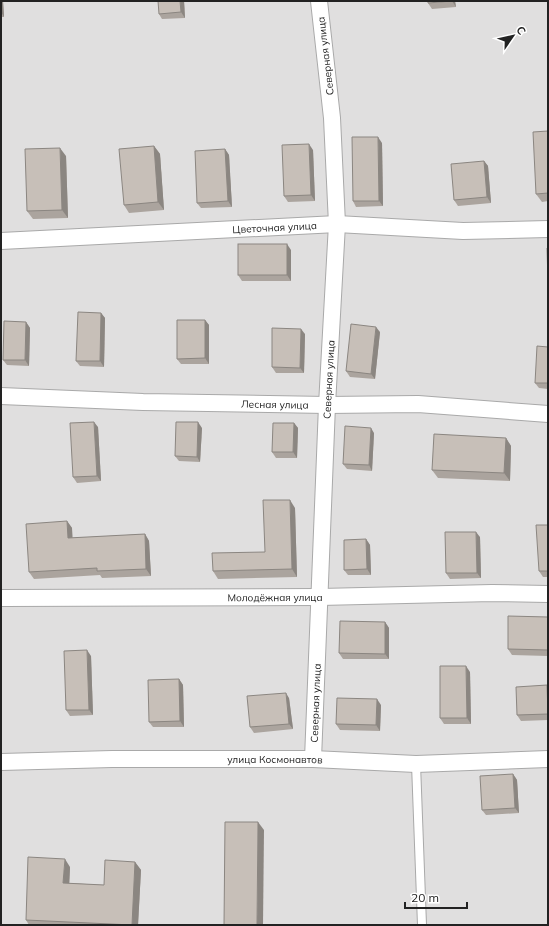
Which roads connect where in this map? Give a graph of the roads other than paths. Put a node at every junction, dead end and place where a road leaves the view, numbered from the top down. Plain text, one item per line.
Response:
1 (319, 1) edge
2 (337, 224) junction
3 (548, 229) edge
4 (1, 242) edge
5 (1, 396) edge
6 (327, 405) junction
7 (548, 414) edge
8 (548, 594) edge
9 (320, 597) junction
10 (1, 598) edge
11 (313, 759) junction
12 (548, 759) edge
13 (1, 762) edge
14 (416, 764) junction
15 (422, 925) edge

1 - 2 street, Северная улица
2 - 3 street, Цветочная улица
2 - 4 street, Цветочная улица
2 - 6 street, Северная улица
5 - 6 street, Лесная улица
6 - 7 street, Лесная улица
6 - 9 street, Северная улица
8 - 9 street, Молодёжная улица
9 - 10 street, Молодёжная улица
9 - 11 street, Северная улица
11 - 13 street, улица Космонавтов
11 - 14 street, улица Космонавтов
12 - 14 street, улица Космонавтов
14 - 15 lane

